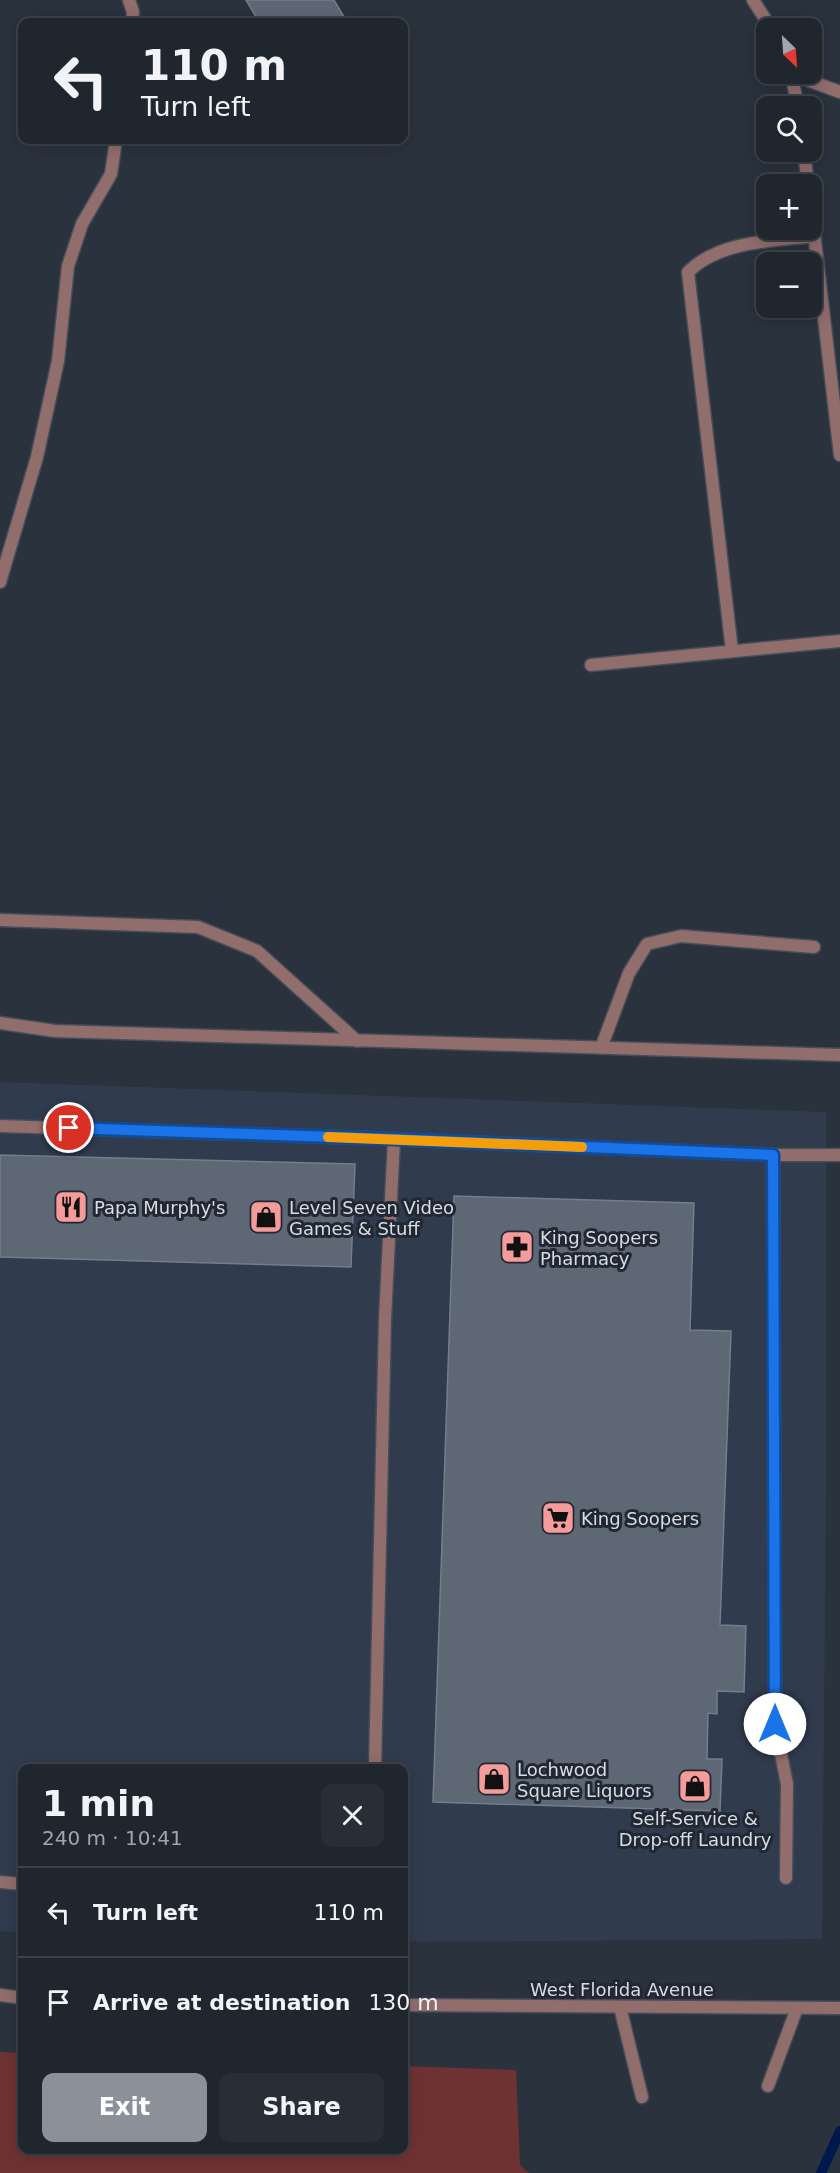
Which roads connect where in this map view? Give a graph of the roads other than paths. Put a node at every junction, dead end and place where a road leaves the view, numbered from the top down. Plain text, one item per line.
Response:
1 (129, 0) edge
2 (753, 0) edge
3 (132, 18) edge
4 (765, 18) edge
5 (818, 84) edge
6 (840, 92) edge
7 (115, 144) edge
8 (785, 240) edge
9 (814, 240) edge
10 (840, 455) edge
11 (0, 582) edge
12 (840, 641) edge
13 (732, 651) junction
14 (591, 665) dead end
15 (0, 920) edge
16 (814, 947) dead end
17 (0, 1023) edge
18 (357, 1041) junction
19 (601, 1048) junction
20 (840, 1055) edge
21 (0, 1126) edge
22 (394, 1139) junction
23 (773, 1155) junction
24 (840, 1155) edge
25 (375, 1764) edge
26 (786, 1878) dead end
27 (0, 1882) edge
28 (18, 1884) edge
29 (0, 1995) edge
30 (18, 1997) edge
31 (408, 2005) edge
32 (620, 2007) junction
33 (797, 2008) junction
34 (840, 2008) edge
35 (768, 2086) dead end
36 (642, 2097) dead end

1 - 3 street
2 - 4 street
5 - 6 street
7 - 11 street
8 - 13 street
9 - 10 street
12 - 13 street
13 - 14 street
15 - 18 street
16 - 19 street
17 - 18 street
18 - 19 street
19 - 20 street
21 - 22 street
22 - 23 street
22 - 25 street
23 - 24 street
23 - 26 street
27 - 28 street
29 - 30 street
31 - 32 street, West Florida Avenue
32 - 33 street, West Florida Avenue
32 - 36 street
33 - 34 street, West Florida Avenue
33 - 35 street

